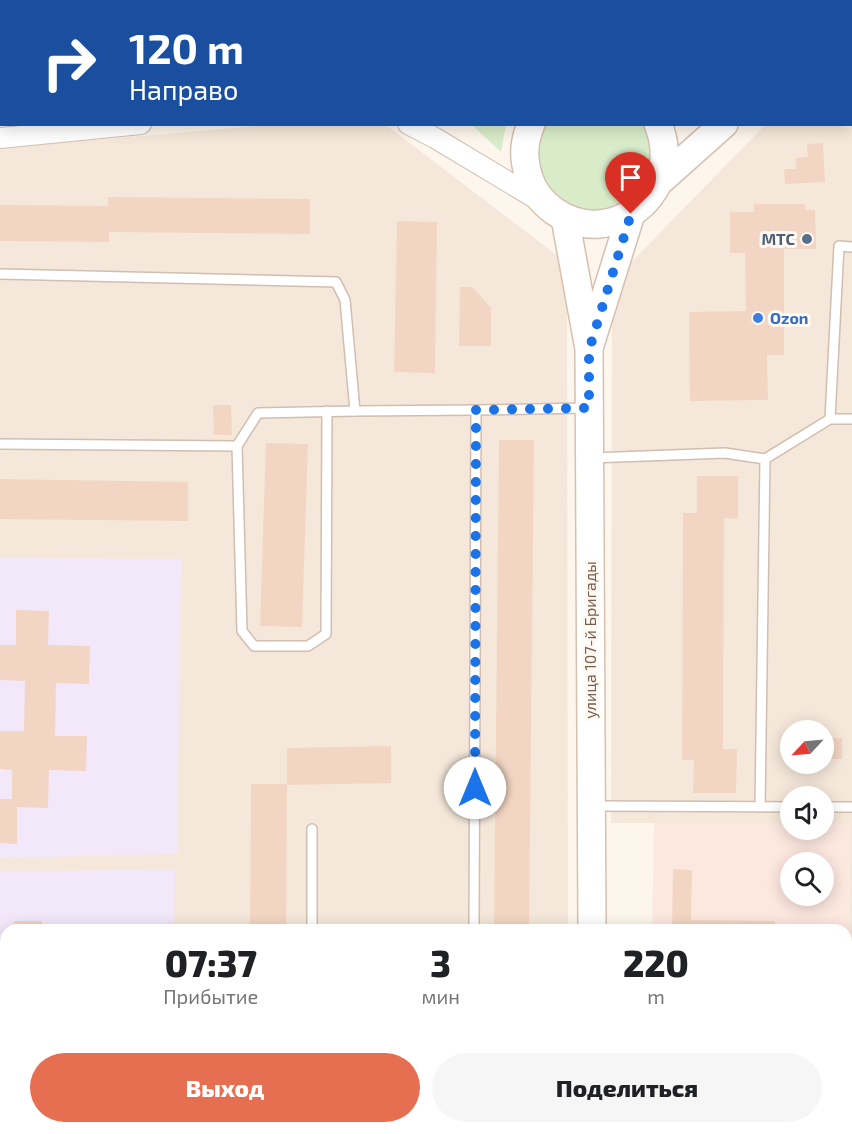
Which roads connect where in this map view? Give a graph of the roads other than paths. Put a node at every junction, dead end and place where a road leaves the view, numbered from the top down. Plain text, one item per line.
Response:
1 (121, 126) edge
2 (412, 126) edge
3 (530, 126) edge
4 (659, 126) edge
5 (722, 126) edge
6 (0, 138) edge
7 (660, 181) junction
8 (555, 211) junction
9 (631, 214) junction
10 (852, 247) edge
11 (0, 274) edge
12 (589, 350) junction
13 (589, 408) junction
14 (476, 410) junction
15 (327, 411) junction
16 (355, 411) junction
17 (830, 419) junction
18 (852, 419) edge
19 (0, 444) edge
20 (237, 446) junction
21 (589, 458) junction
22 (765, 459) junction
23 (591, 806) junction
24 (760, 807) junction
25 (780, 807) edge
26 (834, 807) edge
27 (852, 807) edge
28 (312, 828) dead end
29 (312, 924) edge
30 (474, 924) edge
31 (592, 924) edge

1 - 6 street
2 - 8 street
3 - 8 main road
4 - 7 main road
5 - 7 main road
7 - 9 main road
8 - 9 main road
8 - 12 main road
9 - 12 main road
10 - 17 lane
11 - 16 lane
12 - 13 main road, улица 107-й Бригады
13 - 14 lane
13 - 21 main road, улица 107-й Бригады
14 - 16 lane
14 - 30 lane
15 - 16 lane
15 - 20 lane
15 - 20 lane
17 - 18 lane
17 - 22 lane
19 - 20 lane
21 - 22 lane
21 - 23 main road, улица 107-й Бригады
22 - 24 lane
23 - 24 lane
23 - 31 main road, улица 107-й Бригады
24 - 25 lane
26 - 27 lane
28 - 29 lane

